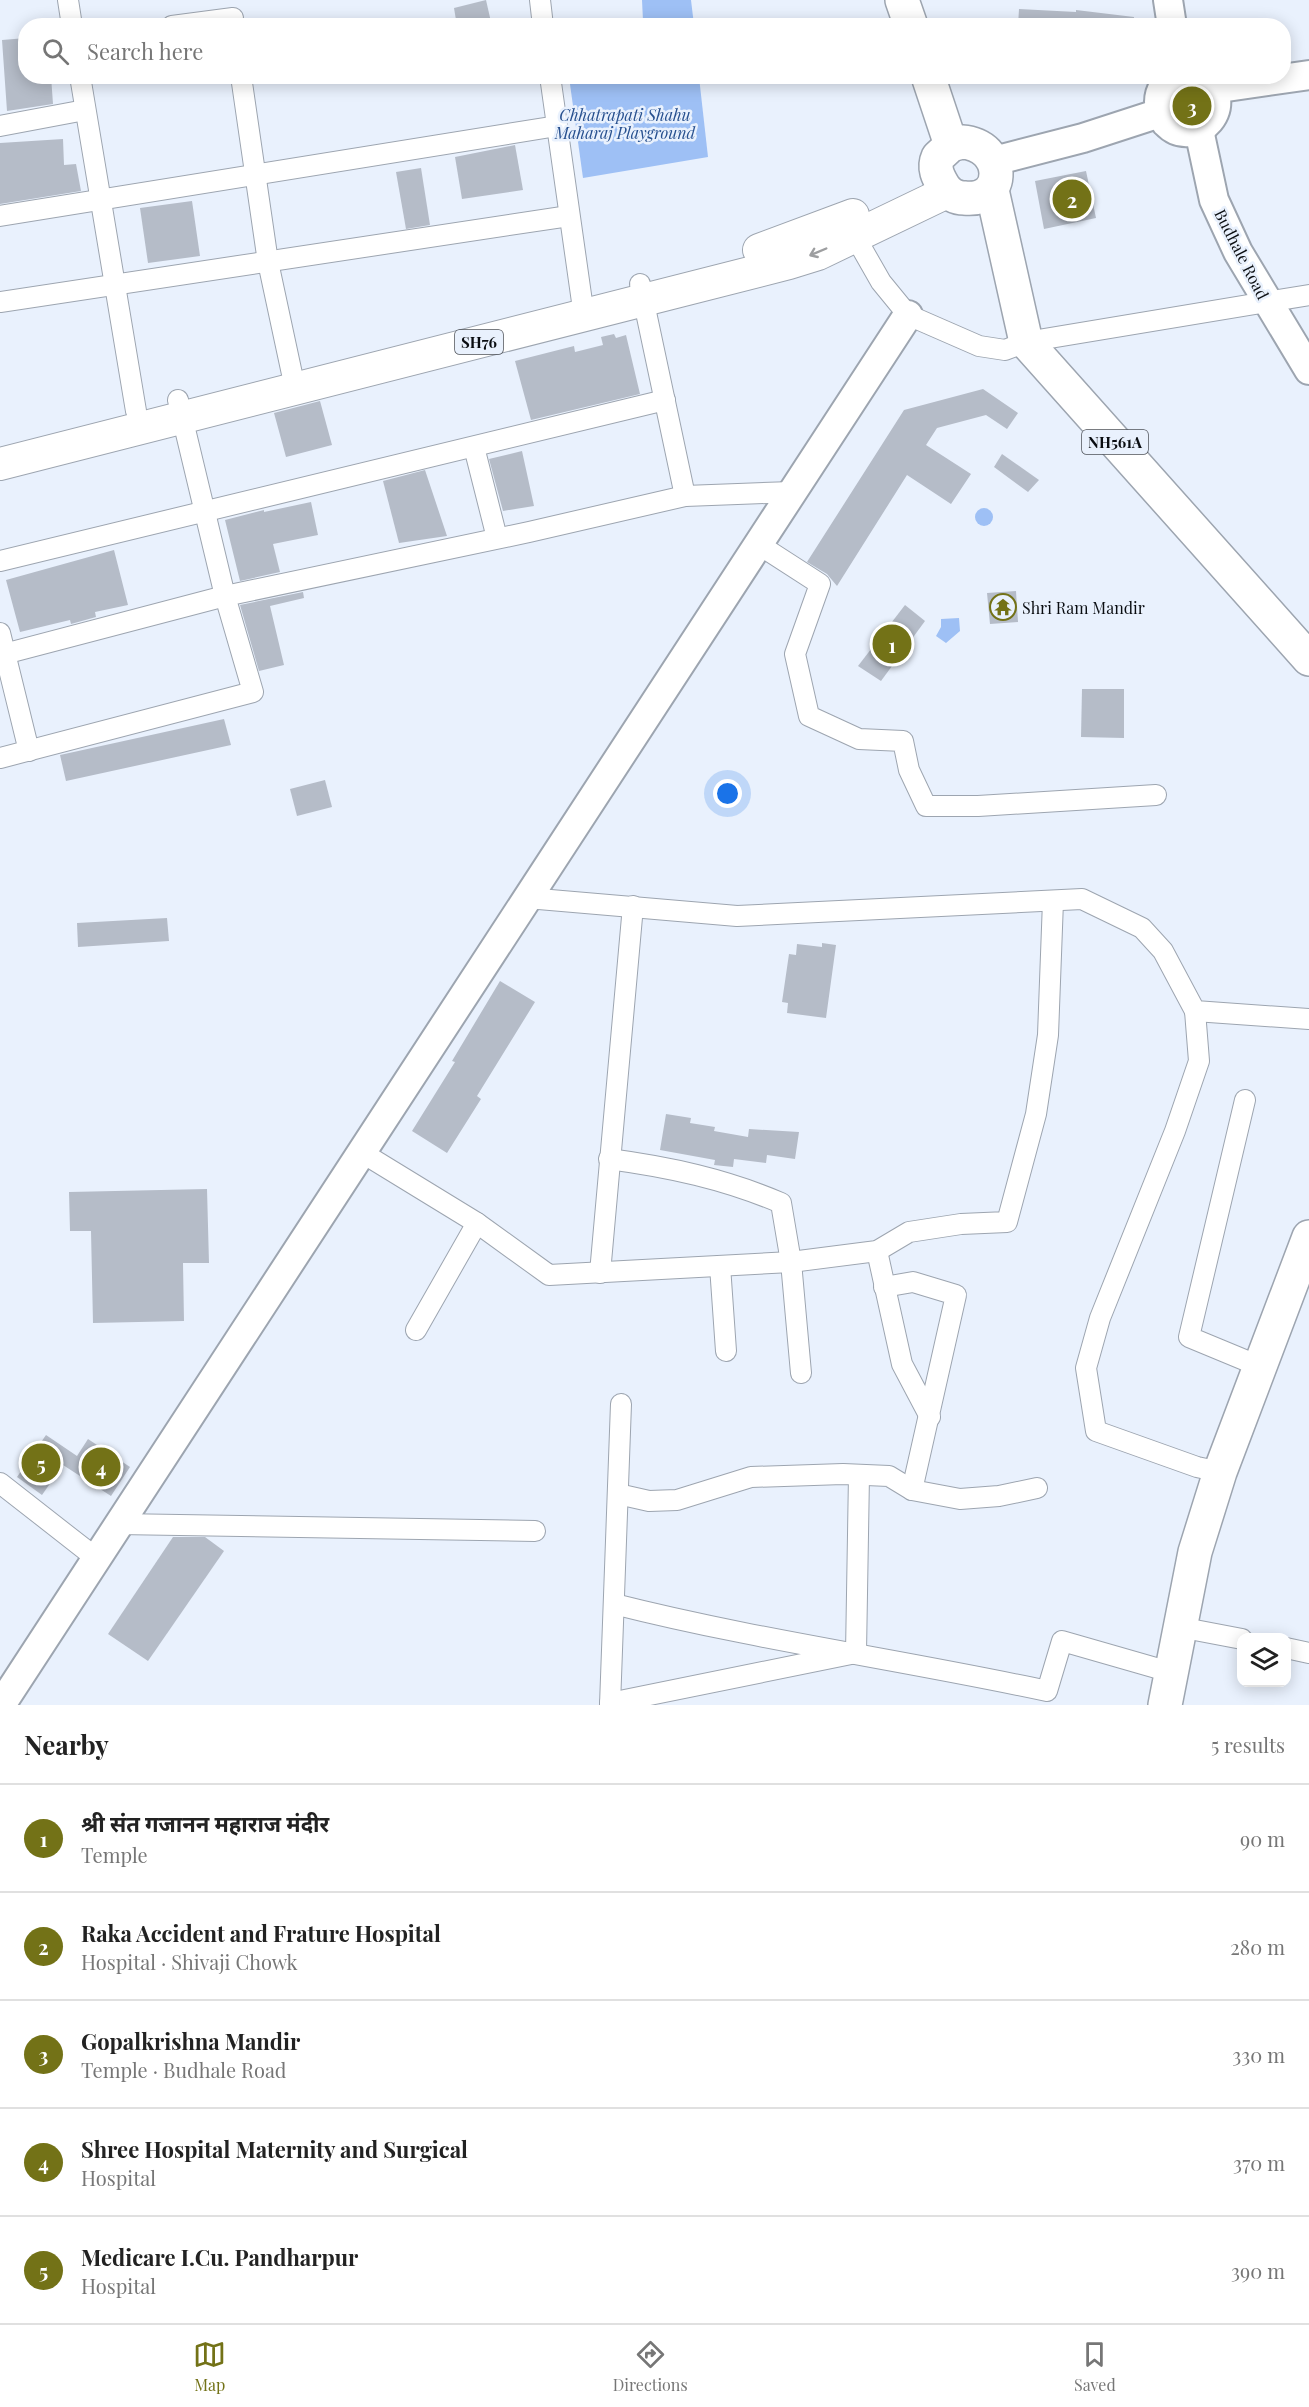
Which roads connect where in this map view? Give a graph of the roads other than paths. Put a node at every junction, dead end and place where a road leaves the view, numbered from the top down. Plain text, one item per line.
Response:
1 (68, 0) edge
2 (540, 0) edge
3 (902, 0) edge
4 (1168, 0) edge
5 (232, 14) edge
6 (71, 18) edge
7 (212, 18) edge
8 (542, 18) edge
9 (908, 18) edge
10 (1171, 18) edge
11 (1309, 75) edge
12 (1291, 76) edge
13 (81, 84) edge
14 (243, 84) edge
15 (551, 84) edge
16 (931, 84) edge
17 (1166, 84) edge
18 (1207, 84) edge
19 (85, 110) junction
20 (1160, 113) junction
21 (0, 126) edge
22 (557, 126) junction
23 (1199, 130) junction
24 (951, 145) junction
25 (256, 173) junction
26 (993, 176) junction
27 (943, 184) junction
28 (99, 199) junction
29 (0, 216) edge
30 (569, 216) junction
31 (850, 227) junction
32 (268, 262) junction
33 (113, 286) junction
34 (642, 293) junction
35 (1309, 295) edge
36 (1265, 300) junction
37 (0, 302) edge
38 (582, 308) junction
39 (908, 315) junction
40 (1026, 342) junction
41 (1309, 370) edge
42 (293, 380) junction
43 (665, 400) junction
44 (180, 408) junction
45 (136, 411) junction
46 (0, 446) edge
47 (474, 447) junction
48 (0, 464) edge
49 (792, 492) junction
50 (685, 496) junction
51 (204, 512) junction
52 (497, 538) junction
53 (758, 544) junction
54 (0, 561) edge
55 (225, 596) junction
56 (0, 633) edge
57 (2, 654) edge
58 (1309, 659) edge
59 (29, 751) junction
60 (0, 758) edge
61 (1156, 795) dead end
62 (527, 898) junction
63 (1053, 901) junction
64 (633, 906) junction
65 (1195, 1011) junction
66 (1309, 1019) edge
67 (1245, 1100) dead end
68 (361, 1152) junction
69 (609, 1159) junction
70 (477, 1223) junction
71 (1309, 1237) edge
72 (877, 1251) junction
73 (791, 1262) junction
74 (720, 1266) junction
75 (600, 1273) junction
76 (884, 1287) junction
77 (416, 1330) dead end
78 (726, 1351) dead end
79 (1259, 1366) junction
80 (801, 1373) dead end
81 (621, 1404) dead end
82 (930, 1417) junction
83 (1220, 1472) junction
84 (859, 1475) junction
85 (0, 1483) edge
86 (1037, 1488) dead end
87 (912, 1490) junction
88 (618, 1494) junction
89 (118, 1524) junction
90 (535, 1531) dead end
91 (96, 1558) junction
92 (614, 1604) junction
93 (1179, 1627) junction
94 (1237, 1638) edge
95 (1291, 1649) edge
96 (856, 1653) junction
97 (1309, 1653) edge
98 (1170, 1672) junction
99 (610, 1704) edge
100 (1, 1705) edge
101 (1165, 1705) edge

1 - 6 street
2 - 8 street
3 - 9 highway
4 - 10 street
5 - 7 street
11 - 12 street
13 - 19 street
14 - 25 street
15 - 22 street
16 - 24 highway
17 - 20 street
18 - 23 street
19 - 21 street
19 - 28 street
20 - 23 street
20 - 26 street
22 - 25 street
22 - 30 street
23 - 36 street, Budhale Road
24 - 26 highway
24 - 27 highway
25 - 28 street
25 - 32 street
26 - 27 highway
26 - 40 highway, NH561A
27 - 31 main road, SH76
28 - 29 street
28 - 33 street
30 - 32 street
30 - 38 street
31 - 34 main road, SH76
31 - 39 street
32 - 33 street
32 - 42 street
33 - 37 street
33 - 45 street
34 - 38 main road, SH76
34 - 43 street
35 - 36 street
36 - 40 street
36 - 41 street, Budhale Road
38 - 42 main road, SH76
39 - 40 street
39 - 49 street
40 - 58 highway, NH561A
42 - 44 main road, SH76
43 - 47 street
43 - 50 street
44 - 45 main road, SH76
44 - 48 main road, SH76
44 - 51 street
45 - 46 main road, SH76
47 - 51 street
47 - 52 street
49 - 50 street
49 - 53 street
50 - 52 street
51 - 54 street
51 - 55 street
52 - 55 street
53 - 61 street
53 - 62 street
55 - 57 street
55 - 59 street
56 - 57 street
57 - 59 street
59 - 60 street
62 - 64 street
62 - 68 street
63 - 64 street
63 - 65 street
63 - 72 street
64 - 69 street
65 - 66 street
65 - 83 street
67 - 79 street
68 - 70 street
68 - 89 street
69 - 73 street
69 - 75 street
70 - 75 street
70 - 77 street
71 - 79 highway
72 - 73 street
72 - 76 street
73 - 74 street
73 - 80 street
74 - 75 street
74 - 78 street
76 - 82 street
76 - 82 street
79 - 83 highway
81 - 88 street
82 - 87 street
83 - 93 highway
84 - 87 street
84 - 88 street
84 - 96 street
85 - 91 street
86 - 87 street
88 - 92 street
89 - 90 street
89 - 91 street
91 - 100 street
92 - 96 street
92 - 99 street
93 - 94 street
93 - 98 highway
95 - 97 street
96 - 98 street
96 - 99 street
98 - 101 highway

